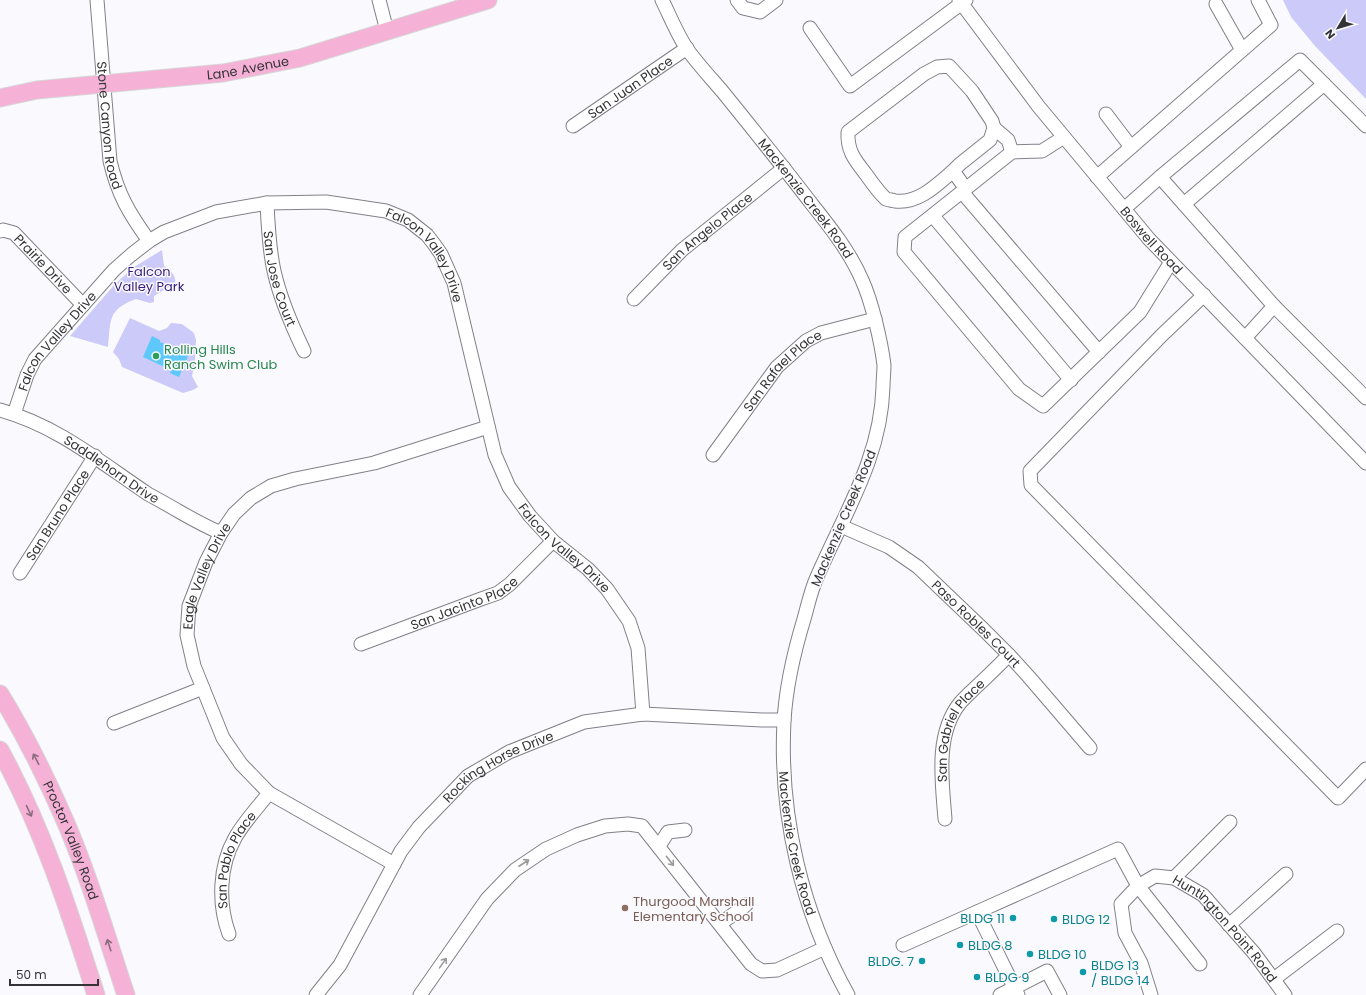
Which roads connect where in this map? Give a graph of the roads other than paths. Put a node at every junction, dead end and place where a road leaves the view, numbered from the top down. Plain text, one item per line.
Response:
1 (97, 0) edge
2 (379, 0) edge
3 (488, 0) edge
4 (662, 0) edge
5 (737, 0) edge
6 (776, 0) edge
7 (1258, 0) edge
8 (962, 1) edge
9 (1216, 4) dead end
10 (810, 28) dead end
11 (387, 31) junction
12 (687, 48) junction
13 (1242, 50) junction
14 (104, 84) junction
15 (1324, 84) junction
16 (0, 98) edge
17 (1106, 114) dead end
18 (573, 126) dead end
19 (1366, 126) edge
20 (994, 128) junction
21 (1064, 137) junction
22 (1131, 147) junction
23 (1012, 152) junction
24 (784, 168) junction
25 (953, 171) junction
26 (1097, 177) junction
27 (1160, 177) junction
28 (964, 191) junction
29 (267, 203) junction
30 (1184, 204) junction
31 (1124, 209) junction
32 (933, 216) junction
33 (0, 231) edge
34 (149, 241) junction
35 (1171, 262) junction
36 (1204, 295) junction
37 (634, 299) dead end
38 (83, 305) junction
39 (1274, 306) junction
40 (875, 319) junction
41 (1245, 338) junction
42 (304, 351) dead end
43 (1099, 352) junction
44 (1070, 380) junction
45 (1366, 398) edge
46 (0, 410) edge
47 (14, 414) junction
48 (488, 427) junction
49 (713, 455) dead end
50 (95, 456) junction
51 (1366, 463) edge
52 (841, 526) junction
53 (221, 533) junction
54 (553, 541) junction
55 (20, 573) dead end
56 (361, 644) dead end
57 (1009, 655) junction
58 (203, 688) junction
59 (0, 694) edge
60 (643, 714) junction
61 (784, 720) junction
62 (114, 723) dead end
63 (1090, 748) dead end
64 (0, 750) edge
65 (1366, 769) edge
66 (269, 793) junction
67 (946, 819) dead end
68 (1230, 822) dead end
69 (685, 830) dead end
70 (659, 846) junction
71 (394, 864) junction
72 (1286, 874) dead end
73 (1174, 878) junction
74 (1138, 886) junction
75 (746, 905) dead end
76 (977, 912) junction
77 (720, 924) junction
78 (1229, 925) junction
79 (1337, 932) dead end
80 (229, 934) dead end
81 (903, 946) dead end
82 (825, 948) junction
83 (1200, 964) dead end
84 (1274, 979) junction
85 (1017, 992) edge
86 (323, 993) edge
87 (96, 995) edge
88 (126, 995) edge
89 (420, 995) edge
90 (848, 995) edge
91 (1000, 995) edge
92 (1060, 995) edge
93 (1151, 995) edge
94 (1284, 995) edge

1 - 14 street, Stone Canyon Road
2 - 11 street
3 - 11 main road, Lane Avenue
4 - 12 street, Mackenzie Creek Road
5 - 6 street
7 - 13 street
8 - 10 street
8 - 21 street, Boswell Road
9 - 13 street
11 - 14 main road, Lane Avenue
12 - 18 street, San Juan Place
12 - 24 street, Mackenzie Creek Road
13 - 22 street
14 - 16 main road, Lane Avenue
14 - 34 street, Stone Canyon Road
15 - 19 street
15 - 27 street
15 - 30 street
17 - 22 street
20 - 23 street
20 - 25 street
20 - 25 street
21 - 23 street
21 - 26 street, Boswell Road
22 - 26 street
23 - 28 street
24 - 37 street, San Angelo Place
24 - 40 street, Mackenzie Creek Road
25 - 28 street
26 - 31 street, Boswell Road
27 - 30 street
27 - 31 street
28 - 32 street
28 - 43 street
29 - 34 street, Falcon Valley Drive
29 - 42 street, San Jose Court
29 - 48 street, Falcon Valley Drive
30 - 39 street
31 - 35 street, Boswell Road
32 - 44 street
32 - 44 street
33 - 38 street, Prairie Drive
34 - 38 street, Falcon Valley Drive
35 - 36 street, Boswell Road
35 - 43 street
36 - 41 street, Boswell Road
36 - 65 street
38 - 47 street, Falcon Valley Drive
39 - 41 street
39 - 45 street
40 - 49 street, San Rafael Place
40 - 52 street, Mackenzie Creek Road
41 - 51 street, Boswell Road
43 - 44 street
46 - 47 street, Saddlehorn Drive
47 - 50 street, Saddlehorn Drive
48 - 53 street, Eagle Valley Drive
48 - 54 street, Falcon Valley Drive
50 - 53 street, Saddlehorn Drive
50 - 55 street, San Bruno Place
52 - 57 street, Paso Robles Court
52 - 61 street, Mackenzie Creek Road
53 - 58 street, Eagle Valley Drive
54 - 56 street, San Jacinto Place
54 - 60 street, Falcon Valley Drive
57 - 63 street, Paso Robles Court
57 - 67 street, San Gabriel Place
58 - 62 street
58 - 66 street, Eagle Valley Drive
88 -> 59 main road, Proctor Valley Road
60 - 61 street, Rocking Horse Drive
60 - 71 street, Rocking Horse Drive
61 - 82 street, Mackenzie Creek Road
64 -> 87 main road, Proctor Valley Road
66 - 71 street, Eagle Valley Drive
66 - 80 street, San Pablo Place
68 - 73 street
69 - 70 street
70 -> 77 street
89 -> 70 street
71 - 86 street, Rocking Horse Drive
72 - 78 street
73 - 74 street, Huntington Point Road
73 - 78 street, Huntington Point Road
74 - 76 street
74 - 83 street
74 - 93 street, Huntington Point Road
75 - 77 street
76 - 81 street
76 - 85 street
77 - 82 street
78 - 84 street, Huntington Point Road
79 - 84 street
82 - 90 street, Mackenzie Creek Road
84 - 94 street, Huntington Point Road
85 - 91 street
85 - 92 street

